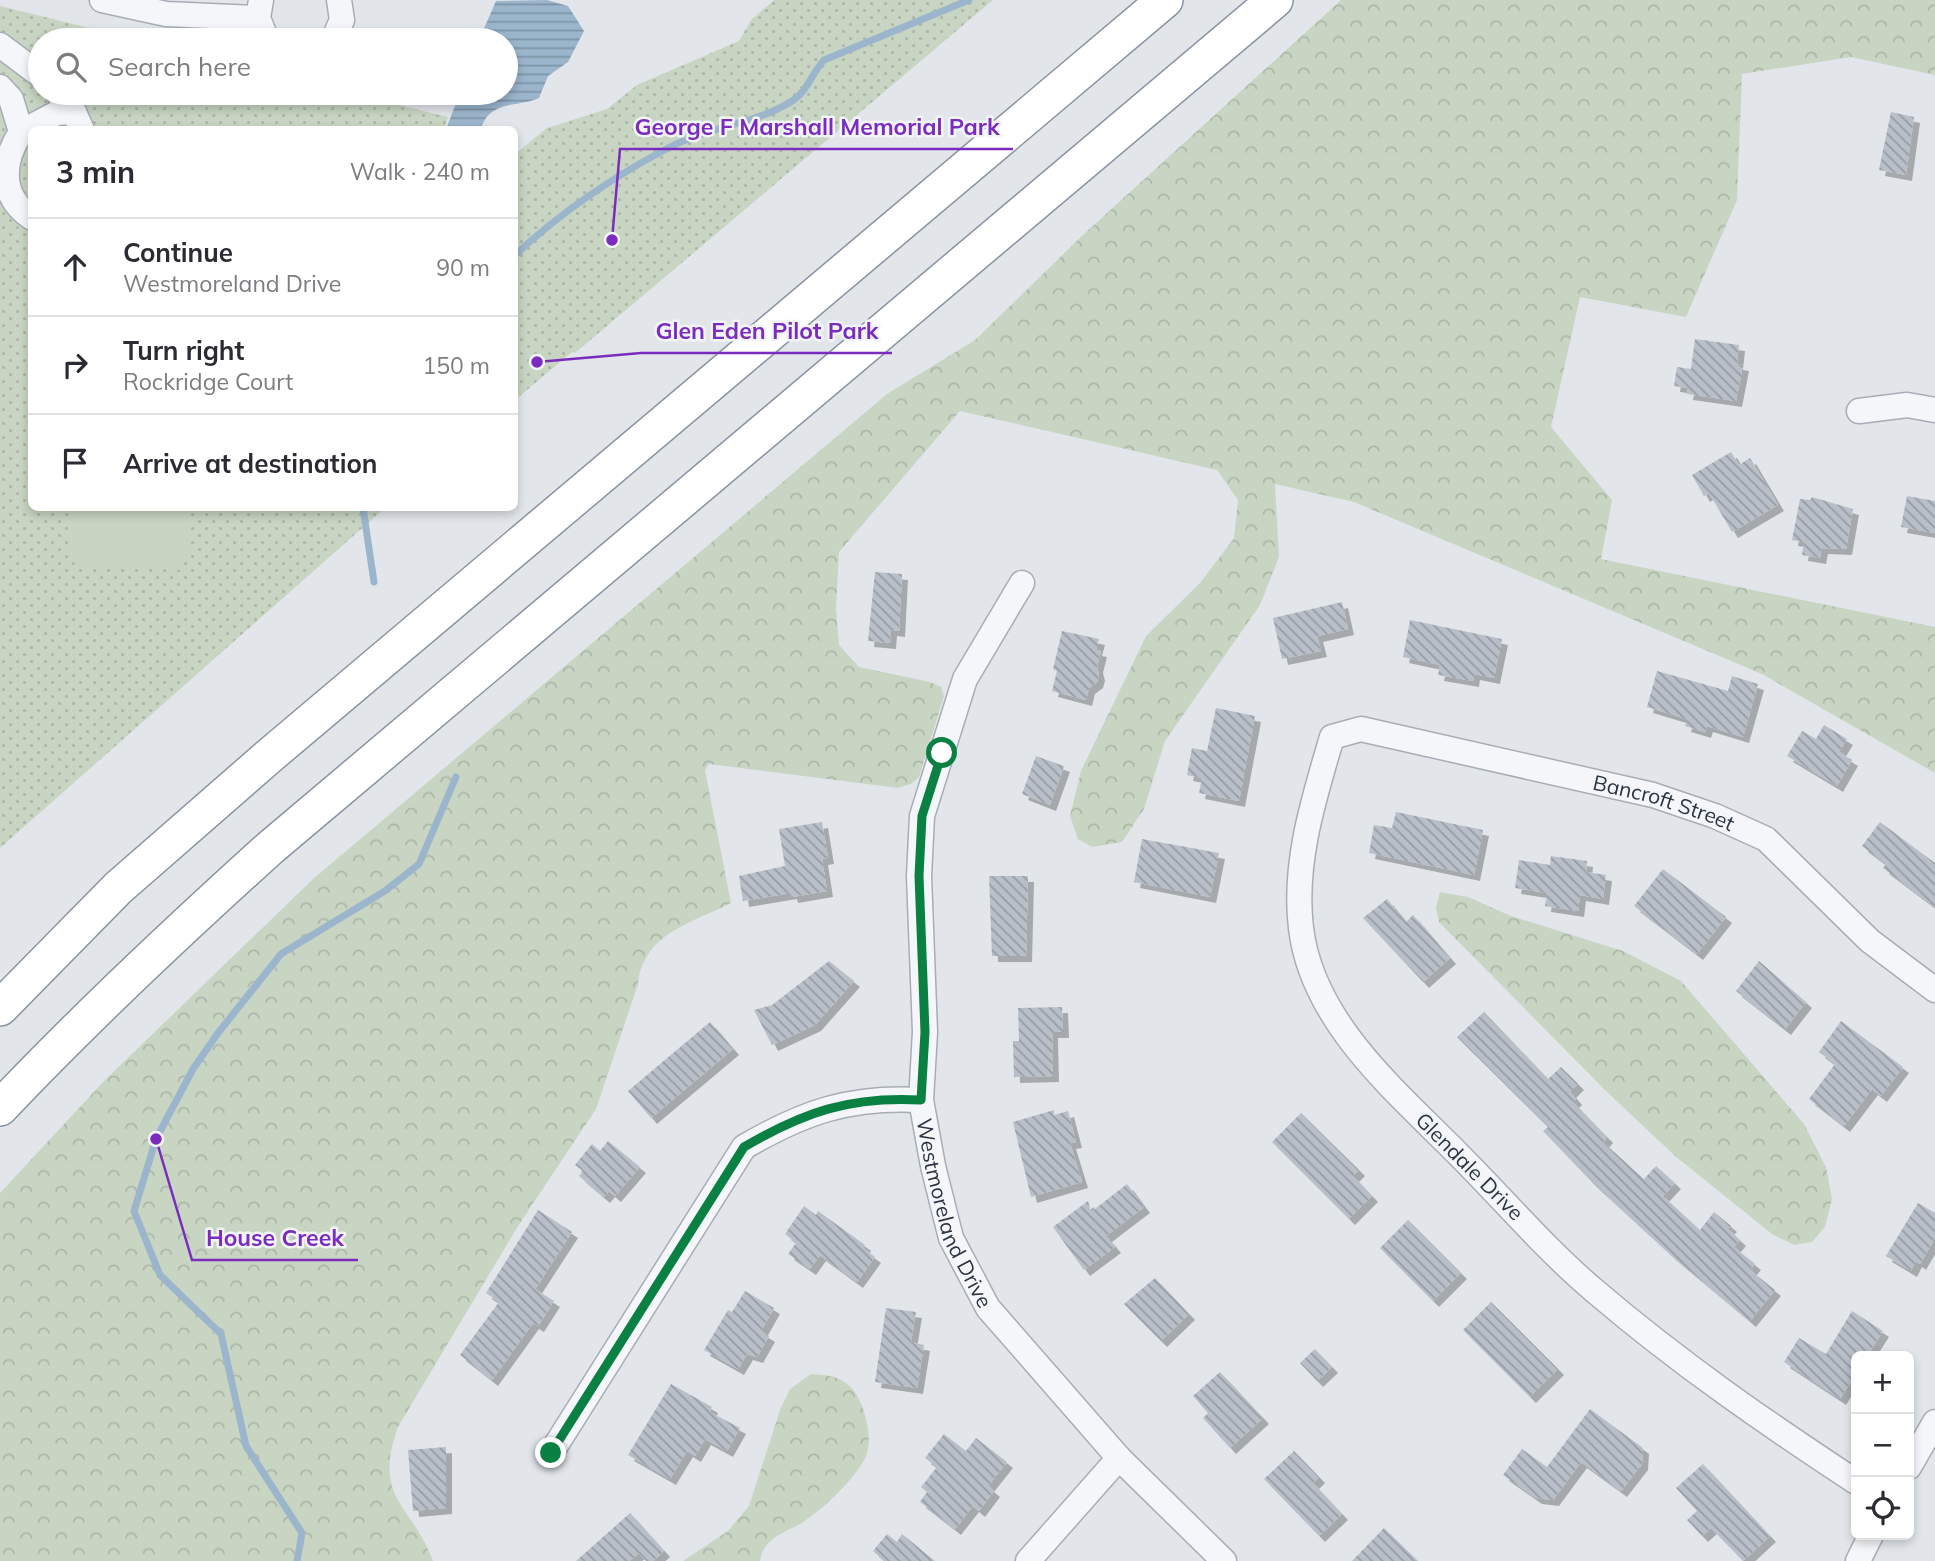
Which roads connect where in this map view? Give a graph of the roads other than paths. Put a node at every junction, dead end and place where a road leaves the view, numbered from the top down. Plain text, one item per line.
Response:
1 (102, 0) edge
2 (1165, 0) edge
3 (1275, 0) edge
4 (343, 1) edge
5 (262, 20) edge
6 (338, 28) edge
7 (0, 45) edge
8 (28, 66) edge
9 (0, 87) edge
10 (67, 105) edge
11 (78, 121) edge
12 (32, 126) edge
13 (28, 128) edge
14 (21, 132) junction
15 (28, 215) edge
16 (1935, 410) edge
17 (1859, 411) dead end
18 (1022, 583) dead end
19 (1340, 735) joint
20 (1935, 990) edge
21 (0, 1007) edge
22 (921, 1100) junction
23 (0, 1108) edge
24 (1935, 1422) edge
25 (551, 1453) dead end
26 (1119, 1458) junction
27 (1914, 1458) edge
28 (1851, 1479) edge
29 (1868, 1540) edge
30 (1028, 1561) edge
31 (1224, 1561) edge
32 (1857, 1561) edge

1 - 5 street
2 - 21 highway
3 - 23 highway
4 - 6 street
7 - 8 street
9 - 14 street
10 - 11 street
11 - 12 street
13 - 14 street
14 - 15 street
16 - 17 street
18 - 22 street, Westmoreland Drive
19 - 20 street, Bancroft Street
19 - 28 street, Glendale Drive
22 - 25 street
22 - 26 street, Westmoreland Drive
24 - 27 street
26 - 30 street
26 - 31 street, Westmoreland Drive
29 - 32 street

